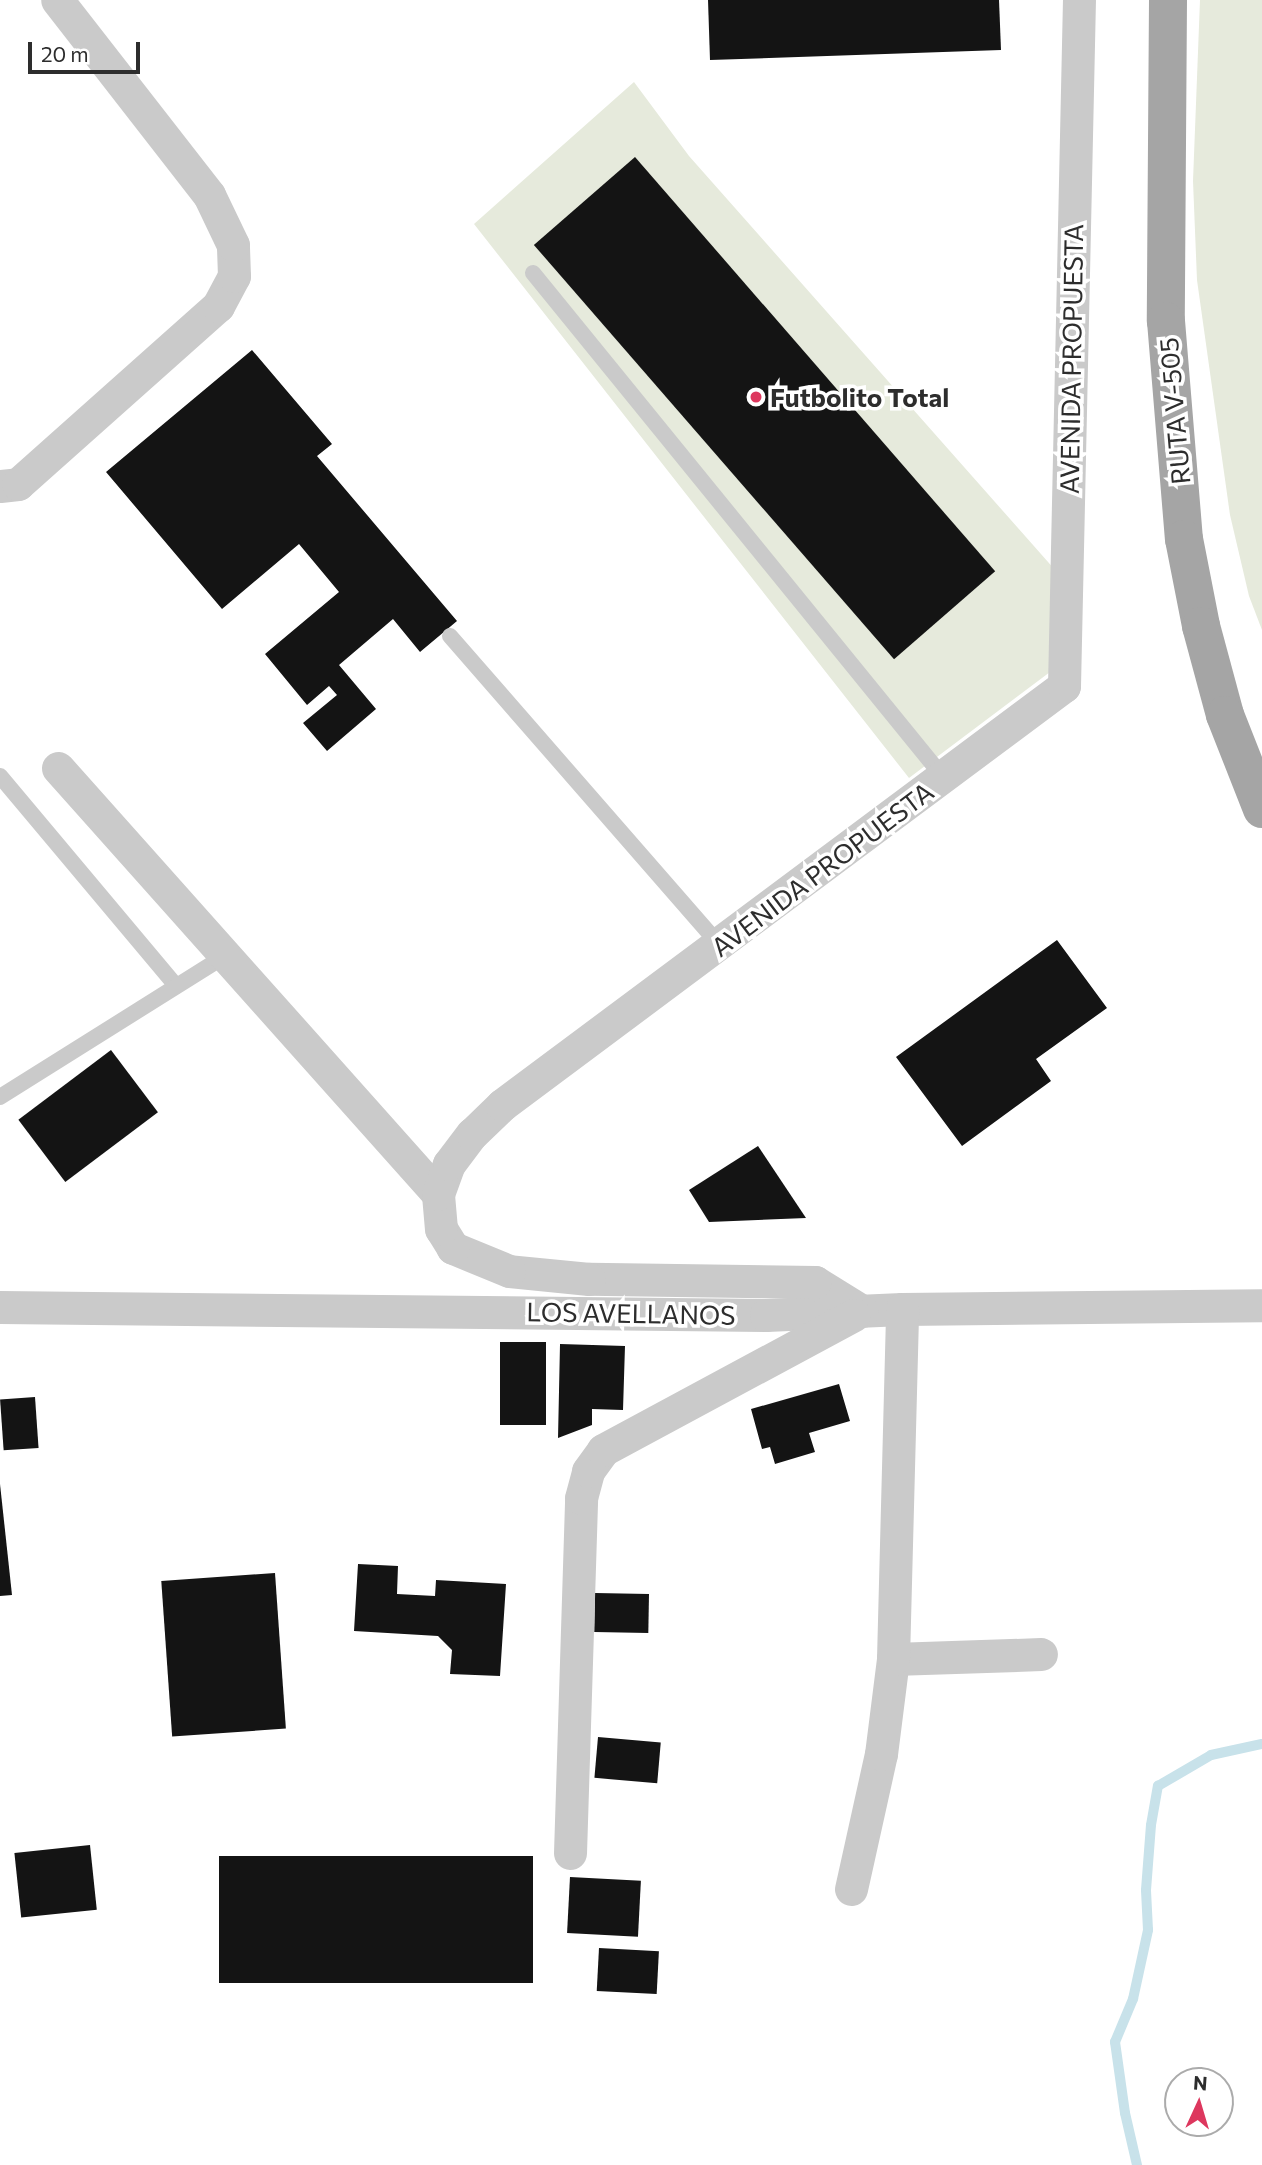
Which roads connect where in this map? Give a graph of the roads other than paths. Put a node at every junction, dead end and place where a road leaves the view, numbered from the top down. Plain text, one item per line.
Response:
1 (57, 0) edge
2 (1080, 0) edge
3 (1168, 0) edge
4 (533, 273) dead end
5 (0, 486) edge
6 (450, 636) dead end
7 (1225, 715) junction
8 (1262, 735) edge
9 (58, 768) dead end
10 (0, 776) edge
11 (944, 778) junction
12 (1262, 809) edge
13 (720, 945) junction
14 (225, 956) junction
15 (176, 986) junction
16 (0, 1097) edge
17 (438, 1194) junction
18 (1262, 1304) edge
19 (0, 1307) edge
20 (902, 1309) junction
21 (862, 1311) junction
22 (1041, 1654) dead end
23 (893, 1659) junction
24 (570, 1853) dead end
25 (851, 1889) dead end

1 - 5 street
2 - 11 street, AVENIDA PROPUESTA
3 - 7 main road, RUTA V-505
4 - 11 lane
6 - 13 lane
7 - 8 main road
7 - 12 main road, RUTA V-505
9 - 14 street
10 - 15 lane
11 - 13 street, AVENIDA PROPUESTA
13 - 17 street, AVENIDA PROPUESTA
14 - 15 lane
14 - 17 street
15 - 16 lane
17 - 21 street, AVENIDA PROPUESTA
18 - 20 street, LOS AVELLANOS
19 - 21 street, LOS AVELLANOS
20 - 21 street, LOS AVELLANOS
20 - 23 street
21 - 24 street
22 - 23 street
23 - 25 street

